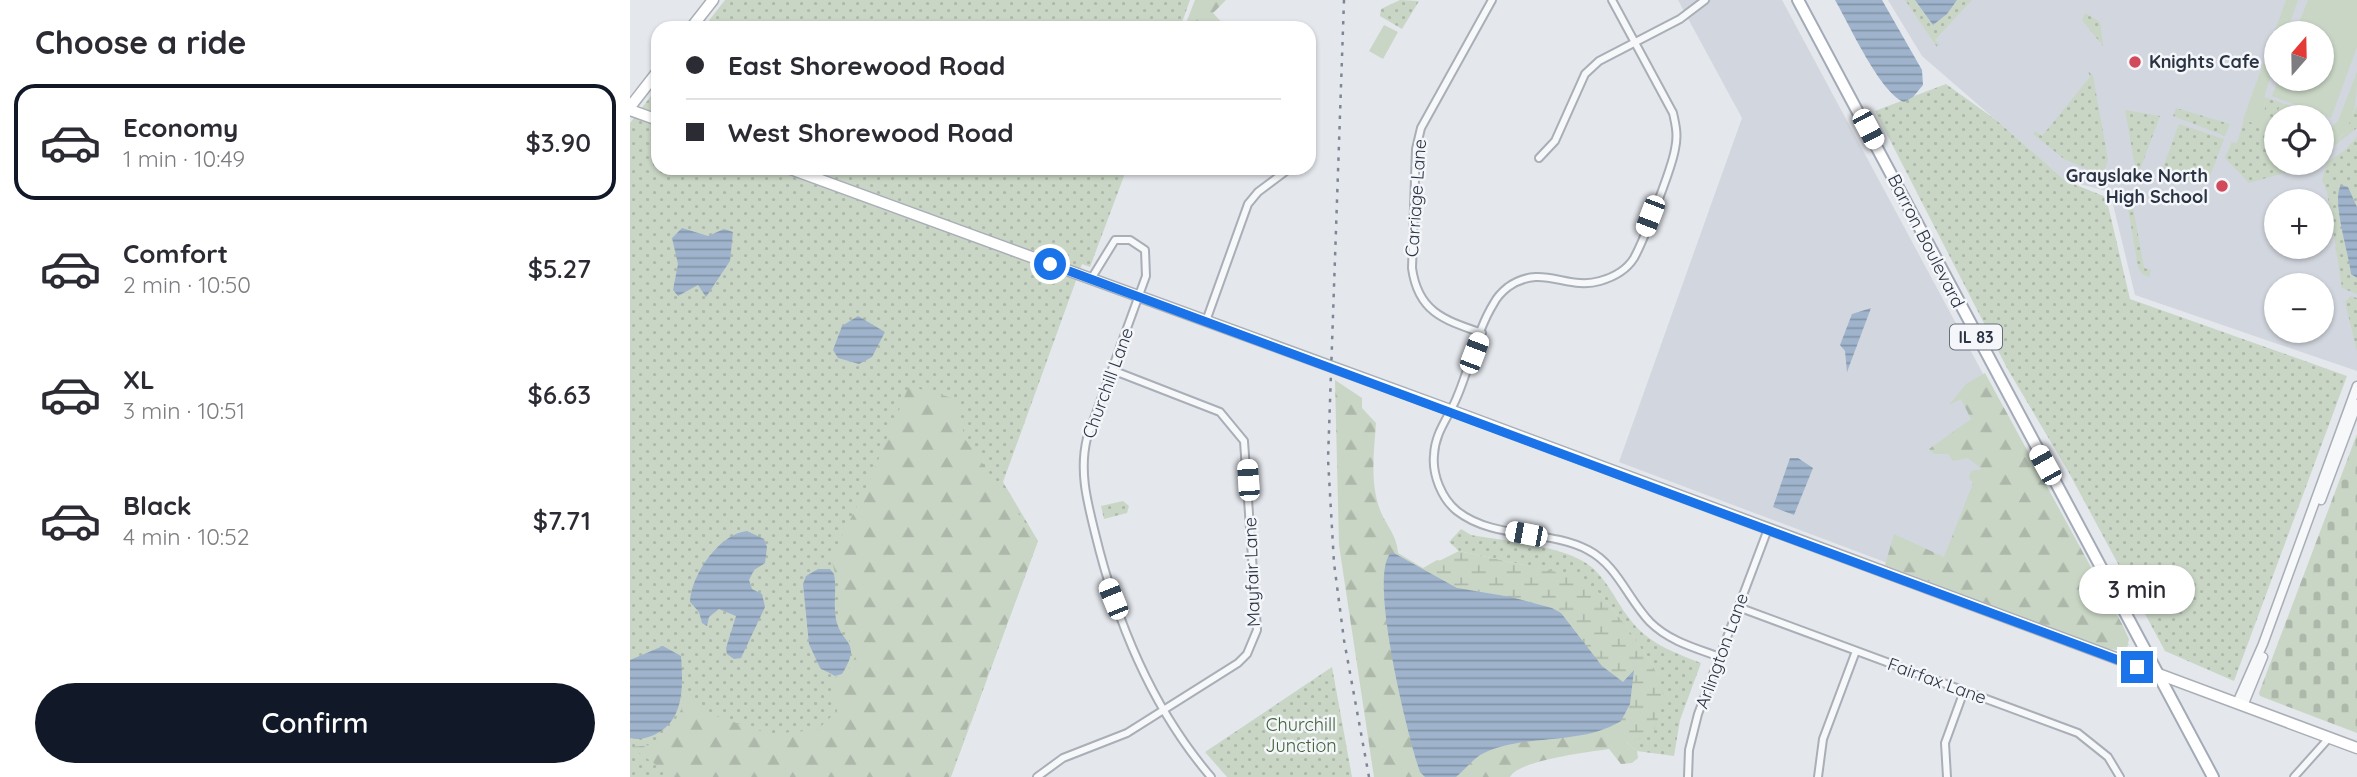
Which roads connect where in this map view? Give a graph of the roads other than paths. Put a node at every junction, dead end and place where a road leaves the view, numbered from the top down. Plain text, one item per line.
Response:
1 (713, 0) edge
2 (1492, 0) edge
3 (1612, 0) edge
4 (1705, 0) edge
5 (1798, 0) edge
6 (696, 21) edge
7 (1635, 42) junction
8 (651, 80) edge
9 (630, 109) edge
10 (651, 117) edge
11 (1539, 158) dead end
12 (807, 175) edge
13 (1281, 175) edge
14 (1094, 280) junction
15 (1139, 296) junction
16 (1206, 321) junction
17 (1482, 333) junction
18 (1112, 370) junction
19 (2357, 386) edge
20 (2357, 404) edge
21 (1450, 410) junction
22 (1768, 529) junction
23 (1738, 607) junction
24 (1856, 651) junction
25 (1720, 657) junction
26 (2157, 674) junction
27 (1964, 691) junction
28 (2240, 705) junction
29 (1165, 709) junction
30 (2329, 738) junction
31 (2357, 748) edge
32 (1037, 777) edge
33 (1211, 777) edge
34 (1689, 777) edge
35 (1818, 777) edge
36 (1947, 777) edge
37 (2120, 777) edge
38 (2213, 777) edge
39 (2294, 777) edge

1 - 6 main road
2 - 17 street, Carriage Lane
3 - 7 street
4 - 7 street
5 - 26 main road, Barron Boulevard / IL 83
7 - 11 street
7 - 17 street
8 - 9 main road
9 - 10 main road
12 - 14 main road
13 - 16 street
14 - 15 main road
14 - 15 street, Churchill Lane
15 - 16 main road
15 - 18 street, Churchill Lane
16 - 21 main road
17 - 21 street
18 - 29 street, Churchill Lane
18 - 29 street, Mayfair Lane
19 - 28 street
20 - 28 street
21 - 22 main road
21 - 25 street
22 - 23 street, Arlington Lane
22 - 26 main road
23 - 24 street, Fairfax Lane
23 - 25 street, Arlington Lane
24 - 27 street, Fairfax Lane
24 - 35 street
25 - 34 street, Arlington Lane
26 - 28 main road
26 - 38 main road, Barron Boulevard / IL 83
27 - 36 street
27 - 37 street, Fairfax Lane
28 - 30 main road
29 - 32 street, Mayfair Lane
29 - 33 street, Churchill Lane
30 - 31 main road
30 - 39 street

